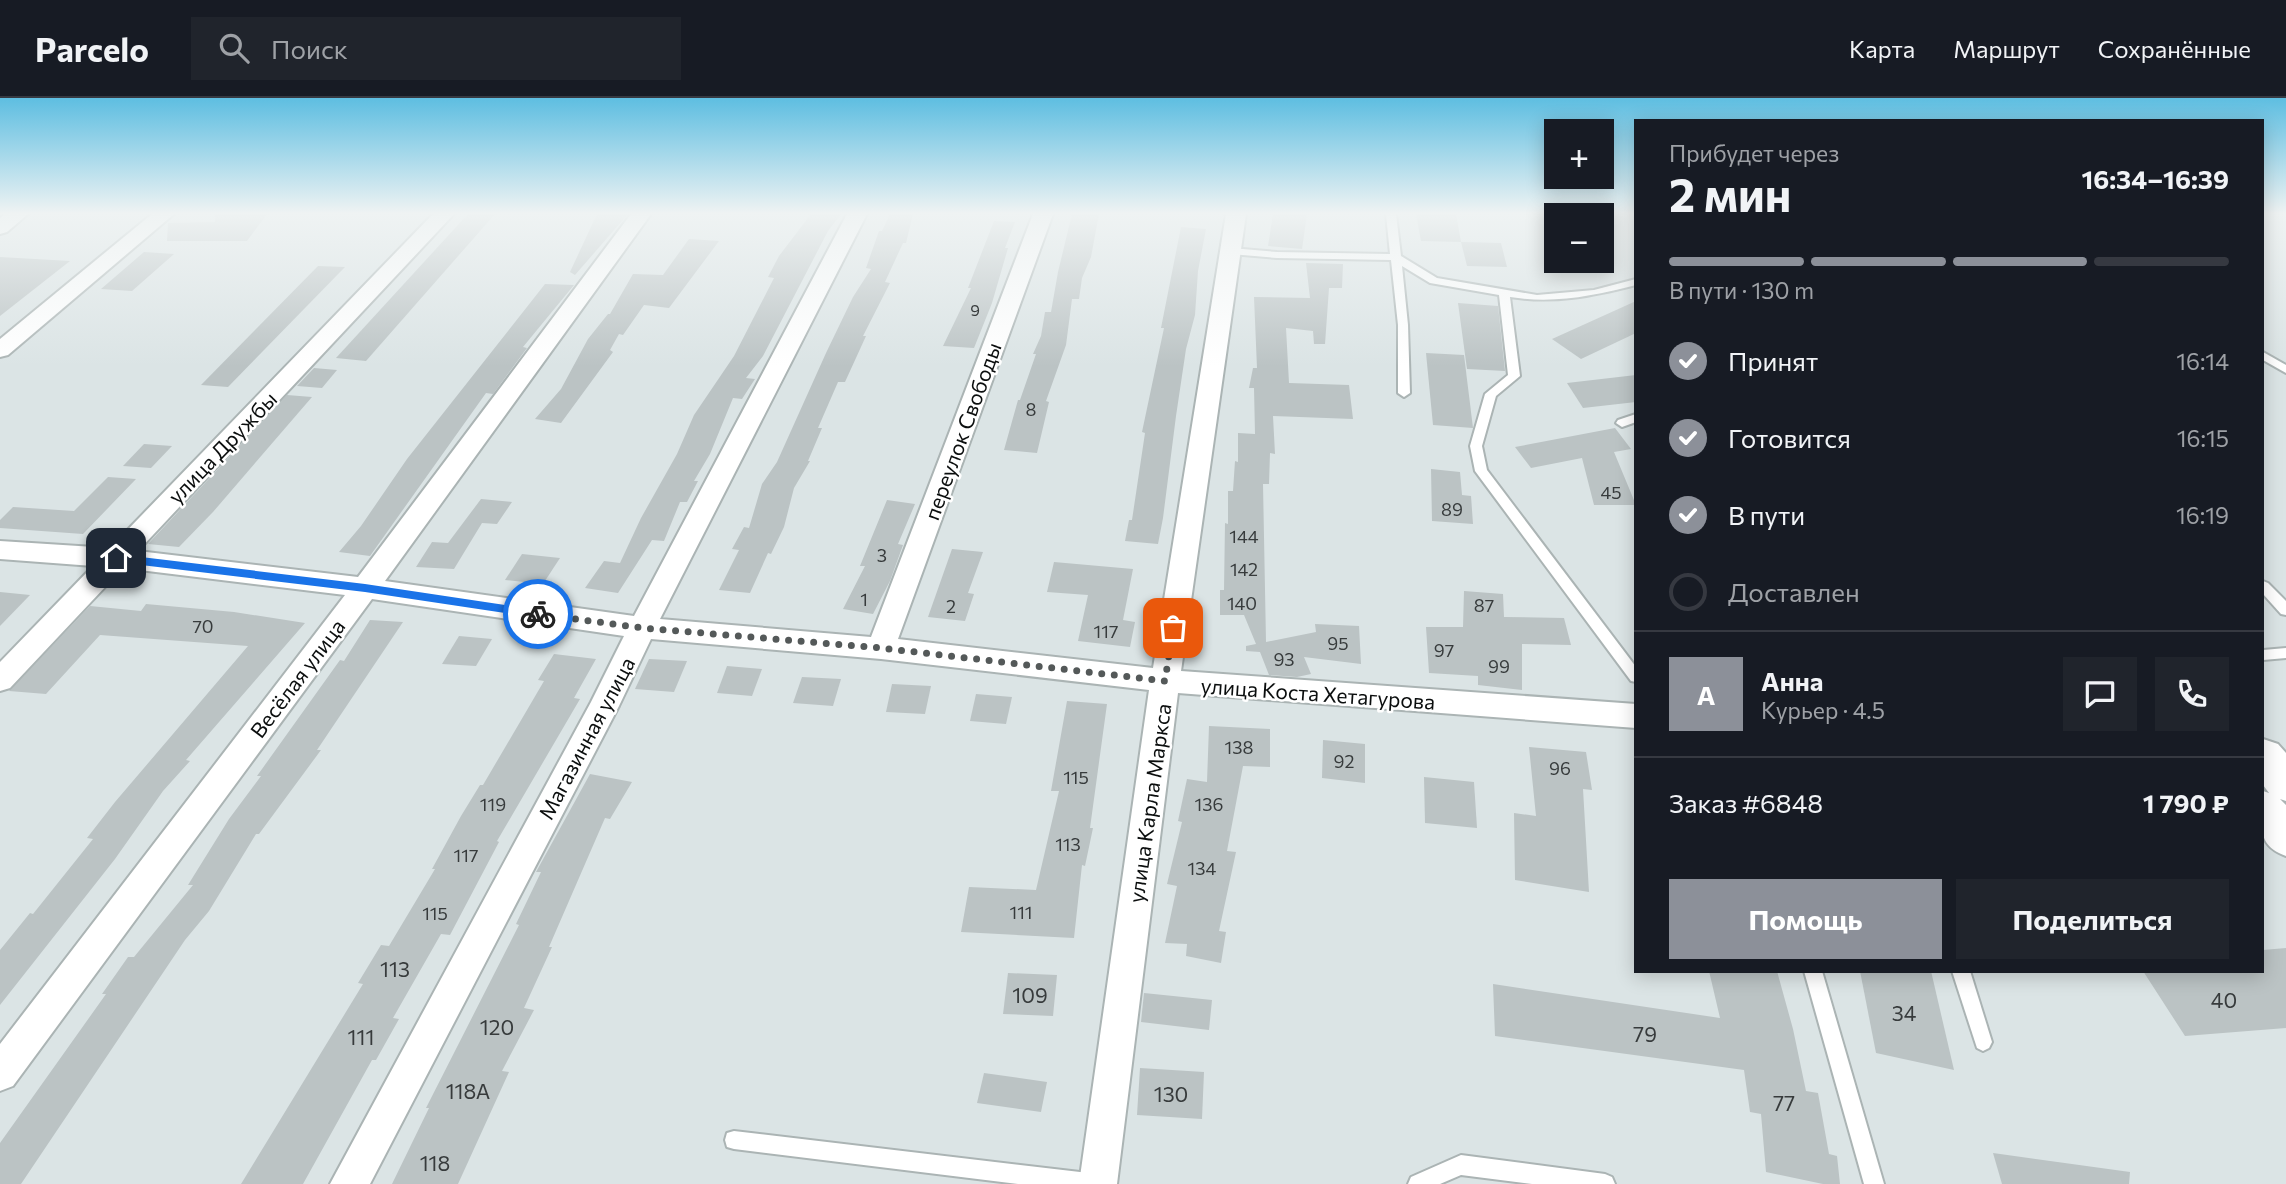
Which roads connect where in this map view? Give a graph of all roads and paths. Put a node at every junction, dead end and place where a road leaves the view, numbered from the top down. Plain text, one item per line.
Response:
1 (103, 265) edge
2 (396, 265) edge
3 (604, 265) edge
4 (831, 265) edge
5 (1024, 265) edge
6 (1229, 265) edge
7 (1396, 265) edge
8 (1407, 265) edge
9 (1634, 283) edge
10 (1504, 293) junction
11 (0, 350) edge
12 (2264, 356) edge
13 (2286, 370) edge
14 (1404, 393) dead end
15 (1634, 419) edge
16 (1622, 423) dead end
17 (0, 550) edge
18 (116, 558) junction
19 (2264, 587) edge
20 (365, 588) junction
21 (2286, 610) edge
22 (643, 628) junction
23 (881, 648) junction
24 (2286, 653) edge
25 (2264, 655) edge
26 (1634, 674) edge
27 (0, 680) edge
28 (1165, 681) junction
29 (1634, 716) edge
30 (2264, 757) edge
31 (2286, 783) edge
32 (2264, 810) edge
33 (2286, 837) edge
34 (1814, 973) edge
35 (1962, 973) edge
36 (1983, 1042) dead end
37 (0, 1073) edge
38 (734, 1140) dead end
39 (349, 1184) edge
40 (1097, 1184) edge
41 (1418, 1184) edge
42 (1605, 1184) edge
43 (1874, 1184) edge

1 - 11 street
2 - 18 street, улица Дружбы
3 - 20 street, Весёлая улица
4 - 22 street, Магазинная улица
5 - 23 street, переулок Свободы
6 - 28 street, улица Карла Маркса
7 - 14 lane
8 - 10 lane
9 - 10 lane
10 - 26 lane
12 - 13 lane
15 - 16 lane
17 - 18 street, улица Коста Хетагурова
18 - 20 street, улица Коста Хетагурова
18 - 27 street, улица Дружбы
19 - 21 lane
20 - 22 street, улица Коста Хетагурова
20 - 37 street, Весёлая улица
22 - 23 street, улица Коста Хетагурова
22 - 39 street, Магазинная улица
23 - 28 street, улица Коста Хетагурова
24 - 25 lane
28 - 29 street, улица Коста Хетагурова
28 - 40 street, улица Карла Маркса
30 - 31 main road
32 - 33 main road
34 - 43 lane
35 - 36 lane
38 - 40 lane
41 - 42 lane

